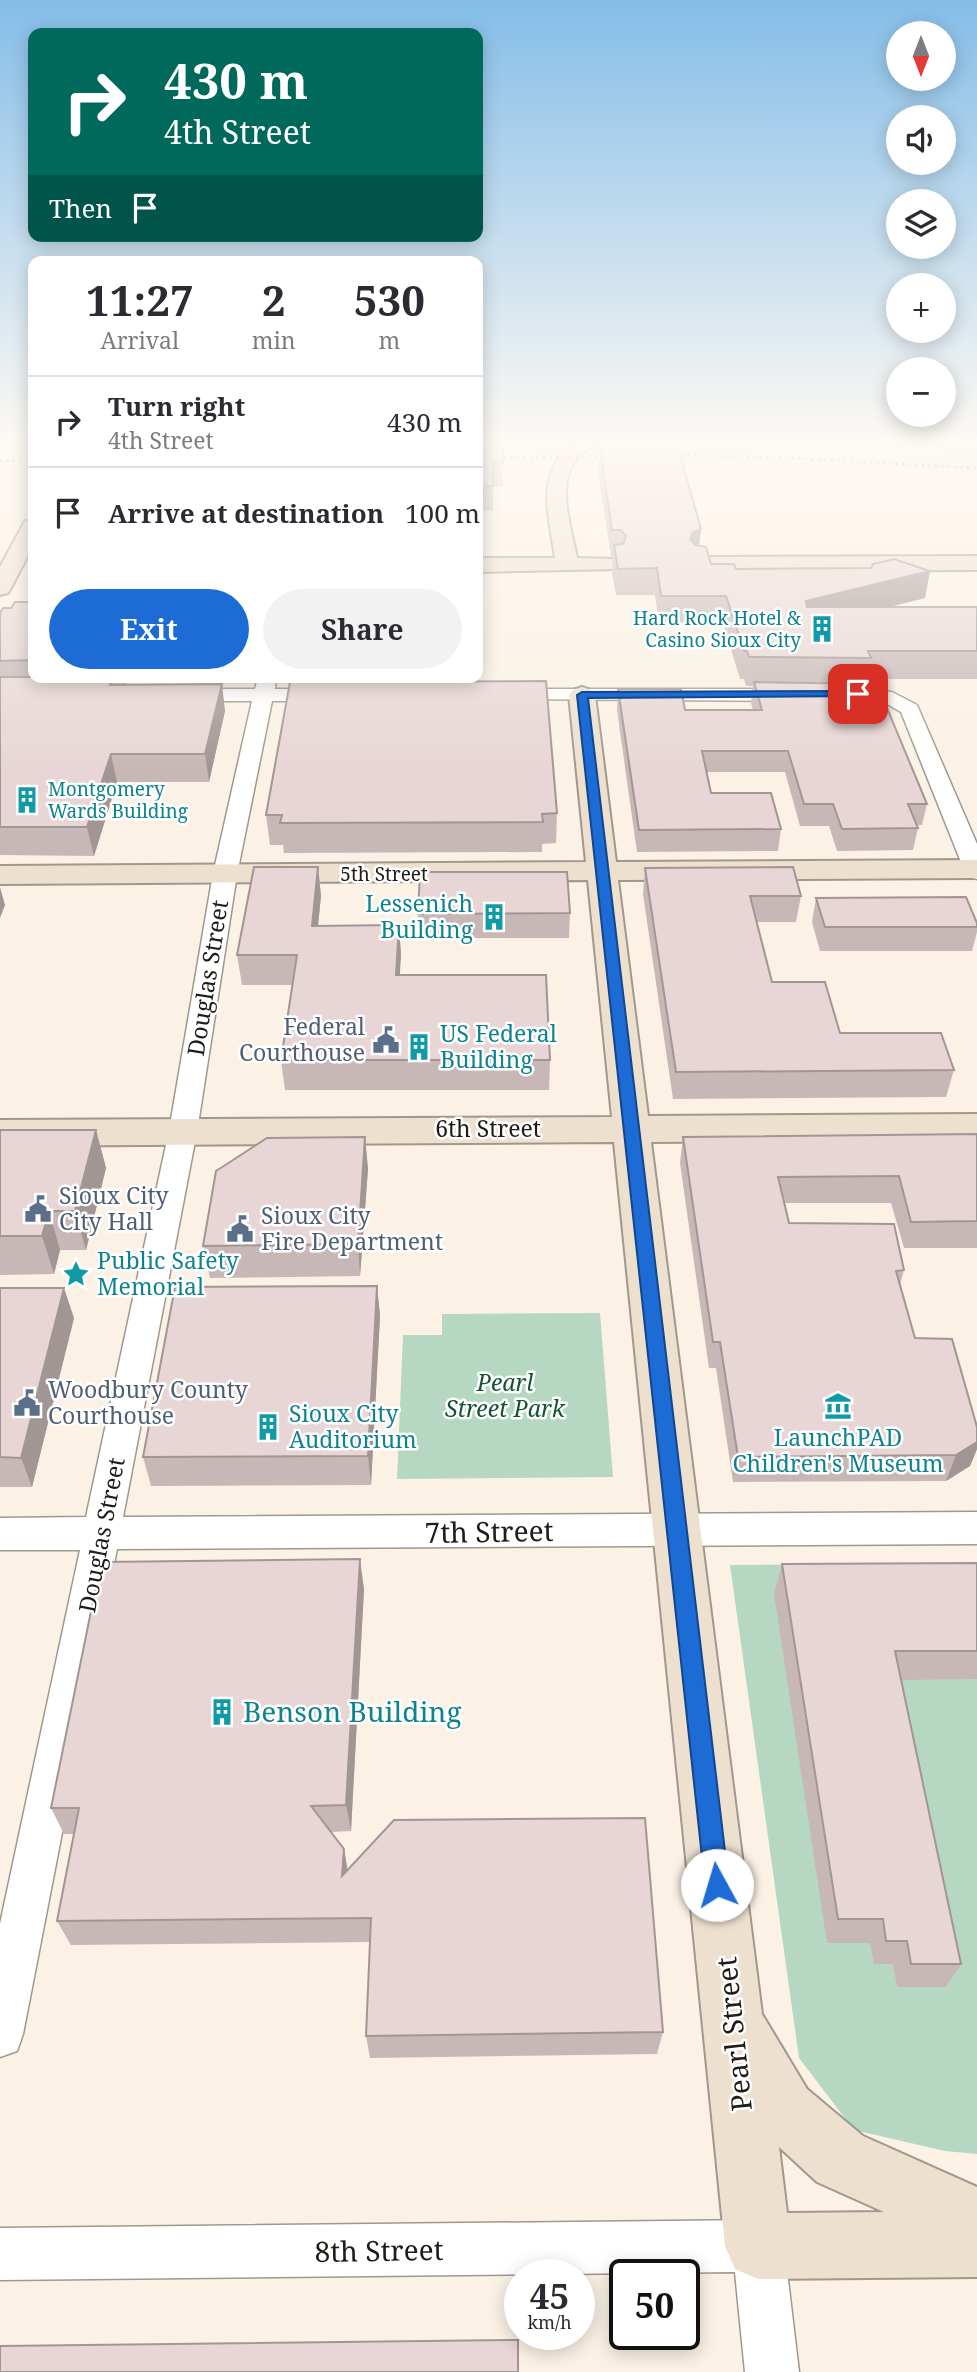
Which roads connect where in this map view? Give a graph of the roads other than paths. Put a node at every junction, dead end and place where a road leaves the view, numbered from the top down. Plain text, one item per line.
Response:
1 (22, 550) edge
2 (564, 550) edge
3 (977, 563) edge
4 (611, 564) dead end
5 (701, 564) edge
6 (483, 565) edge
7 (566, 565) junction
8 (15, 566) edge
9 (0, 588) edge
10 (265, 686) edge
11 (806, 694) edge
12 (832, 694) edge
13 (162, 695) edge
14 (350, 695) edge
15 (485, 695) edge
16 (582, 695) junction
17 (977, 870) edge
18 (602, 872) junction
19 (225, 874) junction
20 (0, 876) edge
21 (977, 1127) edge
22 (630, 1128) junction
23 (183, 1131) junction
24 (0, 1133) edge
25 (977, 1528) edge
26 (675, 1529) junction
27 (103, 1533) junction
28 (0, 1534) edge
29 (732, 2022) junction
30 (0, 2034) edge
31 (977, 2220) edge
32 (977, 2244) edge
33 (758, 2246) junction
34 (0, 2254) edge
35 (772, 2372) edge

1 - 8 main road
2 - 7 main road
3 - 5 main road
4 - 7 main road
6 - 7 main road
8 - 9 main road
10 - 13 street
10 - 14 street
10 - 19 street, Douglas Street
11 - 16 street
12 - 17 street
15 - 16 street
16 - 18 main road, Pearl Street
17 - 18 main road, 5th Street
18 - 19 main road, 5th Street
18 - 22 main road, Pearl Street
19 - 20 main road, 5th Street
19 - 23 street, Douglas Street
21 - 22 main road, 6th Street
22 - 23 main road, 6th Street
22 - 26 main road, Pearl Street
23 - 24 main road, 6th Street
23 - 27 street, Douglas Street
25 - 26 street, 7th Street
26 - 27 street, 7th Street
26 - 29 main road, Pearl Street
27 - 28 street, 7th Street
27 - 30 street, Douglas Street
29 - 31 main road
29 - 33 main road, Pearl Street
32 - 33 main road
33 - 34 street, 8th Street
33 - 35 street, Pearl Street

